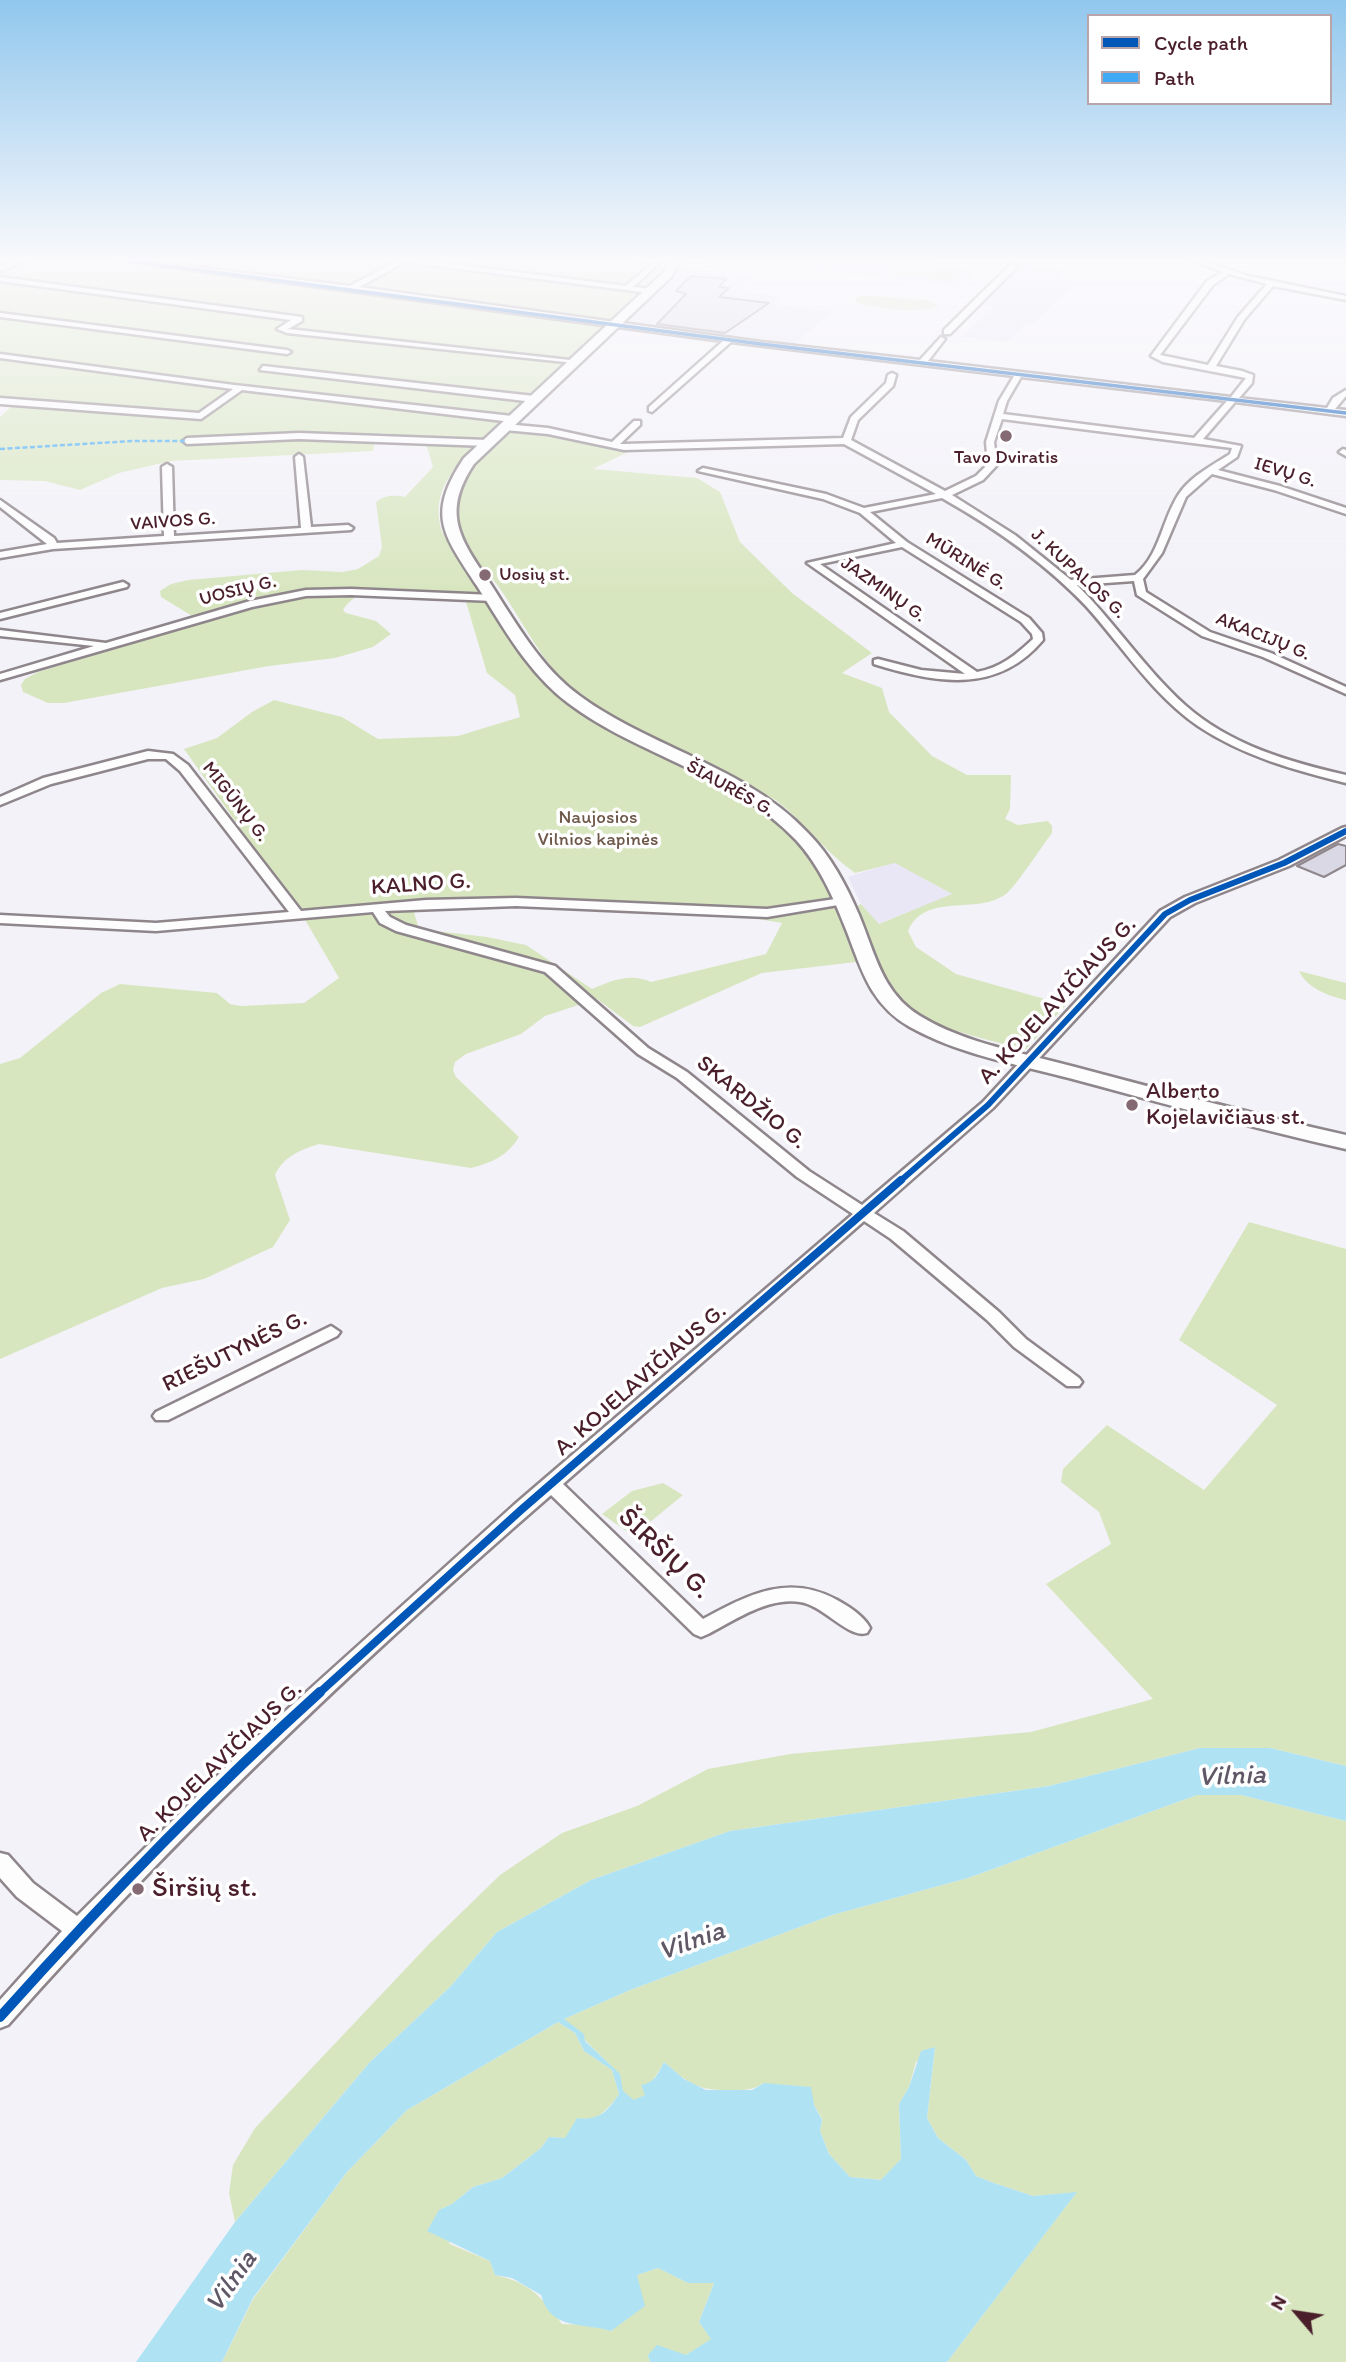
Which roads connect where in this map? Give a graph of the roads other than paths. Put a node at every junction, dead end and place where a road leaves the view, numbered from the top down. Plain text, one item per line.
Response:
1 (113, 370) edge
2 (259, 370) edge
3 (282, 370) edge
4 (565, 370) edge
5 (696, 370) edge
6 (986, 370) edge
7 (1228, 370) edge
8 (253, 374) dead end
9 (1019, 374) junction
10 (892, 375) dead end
11 (239, 386) junction
12 (1346, 392) edge
13 (534, 399) junction
14 (1233, 400) junction
15 (0, 401) edge
16 (652, 410) dead end
17 (1330, 411) junction
18 (1346, 413) edge
19 (998, 416) junction
20 (508, 423) junction
21 (637, 423) dead end
22 (1197, 440) junction
23 (187, 441) dead end
24 (846, 441) junction
25 (487, 443) junction
26 (614, 445) junction
27 (299, 457) dead end
28 (167, 467) dead end
29 (703, 471) dead end
30 (1212, 471) junction
31 (943, 496) junction
32 (0, 503) edge
33 (863, 511) junction
34 (1346, 512) edge
35 (348, 528) dead end
36 (306, 530) junction
37 (169, 540) junction
38 (904, 544) junction
39 (53, 546) junction
40 (0, 555) edge
41 (1138, 578) junction
42 (1069, 583) junction
43 (123, 585) dead end
44 (493, 598) junction
45 (0, 616) edge
46 (0, 633) edge
47 (105, 646) junction
48 (878, 662) dead end
49 (976, 676) junction
50 (0, 677) edge
51 (1346, 691) edge
52 (1346, 779) edge
53 (0, 801) edge
54 (1346, 831) edge
55 (844, 900) junction
56 (377, 909) junction
57 (298, 915) junction
58 (0, 919) edge
59 (1030, 1061) junction
60 (1346, 1142) edge
61 (865, 1213) junction
62 (331, 1332) dead end
63 (1073, 1382) dead end
64 (162, 1416) dead end
65 (551, 1484) junction
66 (860, 1628) dead end
67 (0, 1862) edge
68 (78, 1930) junction
69 (0, 2017) edge

1 - 11 street
2 - 8 street
3 - 13 street
4 - 13 main road, ŠIAURĖS G.
5 - 16 street
6 - 9 street
7 - 14 street
9 - 14 street
9 - 19 street
10 - 24 street
11 - 15 street
11 - 20 street
12 - 17 street
13 - 20 main road, ŠIAURĖS G.
14 - 17 street
14 - 22 street
17 - 18 street
19 - 22 street
19 - 31 street
20 - 25 main road, ŠIAURĖS G.
20 - 26 street
21 - 26 street
22 - 30 street
23 - 25 street
24 - 26 street
24 - 31 street, J. KUPALOS G.
25 - 44 main road, ŠIAURĖS G.
27 - 36 street
28 - 37 street
29 - 33 street, MŪRINĖ G.
30 - 34 street, IEVŲ G.
30 - 41 street
31 - 33 street
31 - 42 street, J. KUPALOS G.
32 - 39 street
33 - 38 street, MŪRINĖ G.
35 - 36 street, VAIVOS G.
36 - 37 street, VAIVOS G.
37 - 39 street, VAIVOS G.
38 - 49 street, MŪRINĖ G.
38 - 49 street, JAZMINŲ G.
39 - 40 street, VAIVOS G.
41 - 42 street
41 - 51 street, AKACIJŲ G.
42 - 52 street, J. KUPALOS G.
43 - 45 street
44 - 47 street, UOSIŲ G.
44 - 55 main road, ŠIAURĖS G.
46 - 47 street
47 - 50 street, UOSIŲ G.
48 - 49 street, MŪRINĖ G.
53 - 57 street, MIGŪNŲ G.
54 - 59 street, A. KOJELAVIČIAUS G.
55 - 56 street, KALNO G.
55 - 59 main road, ŠIAURĖS G.
56 - 57 street, KALNO G.
56 - 61 street, SKARDŽIO G.
57 - 58 street, KALNO G.
59 - 60 main road, ŠIAURĖS G.
59 - 61 street, A. KOJELAVIČIAUS G.
61 - 63 street, SKARDŽIO G.
61 - 65 street, A. KOJELAVIČIAUS G.
62 - 64 street, RIEŠUTYNĖS G.
65 - 66 street, ŠIRŠIŲ G.
65 - 68 street, A. KOJELAVIČIAUS G.
67 - 68 street
68 - 69 street, A. KOJELAVIČIAUS G.

